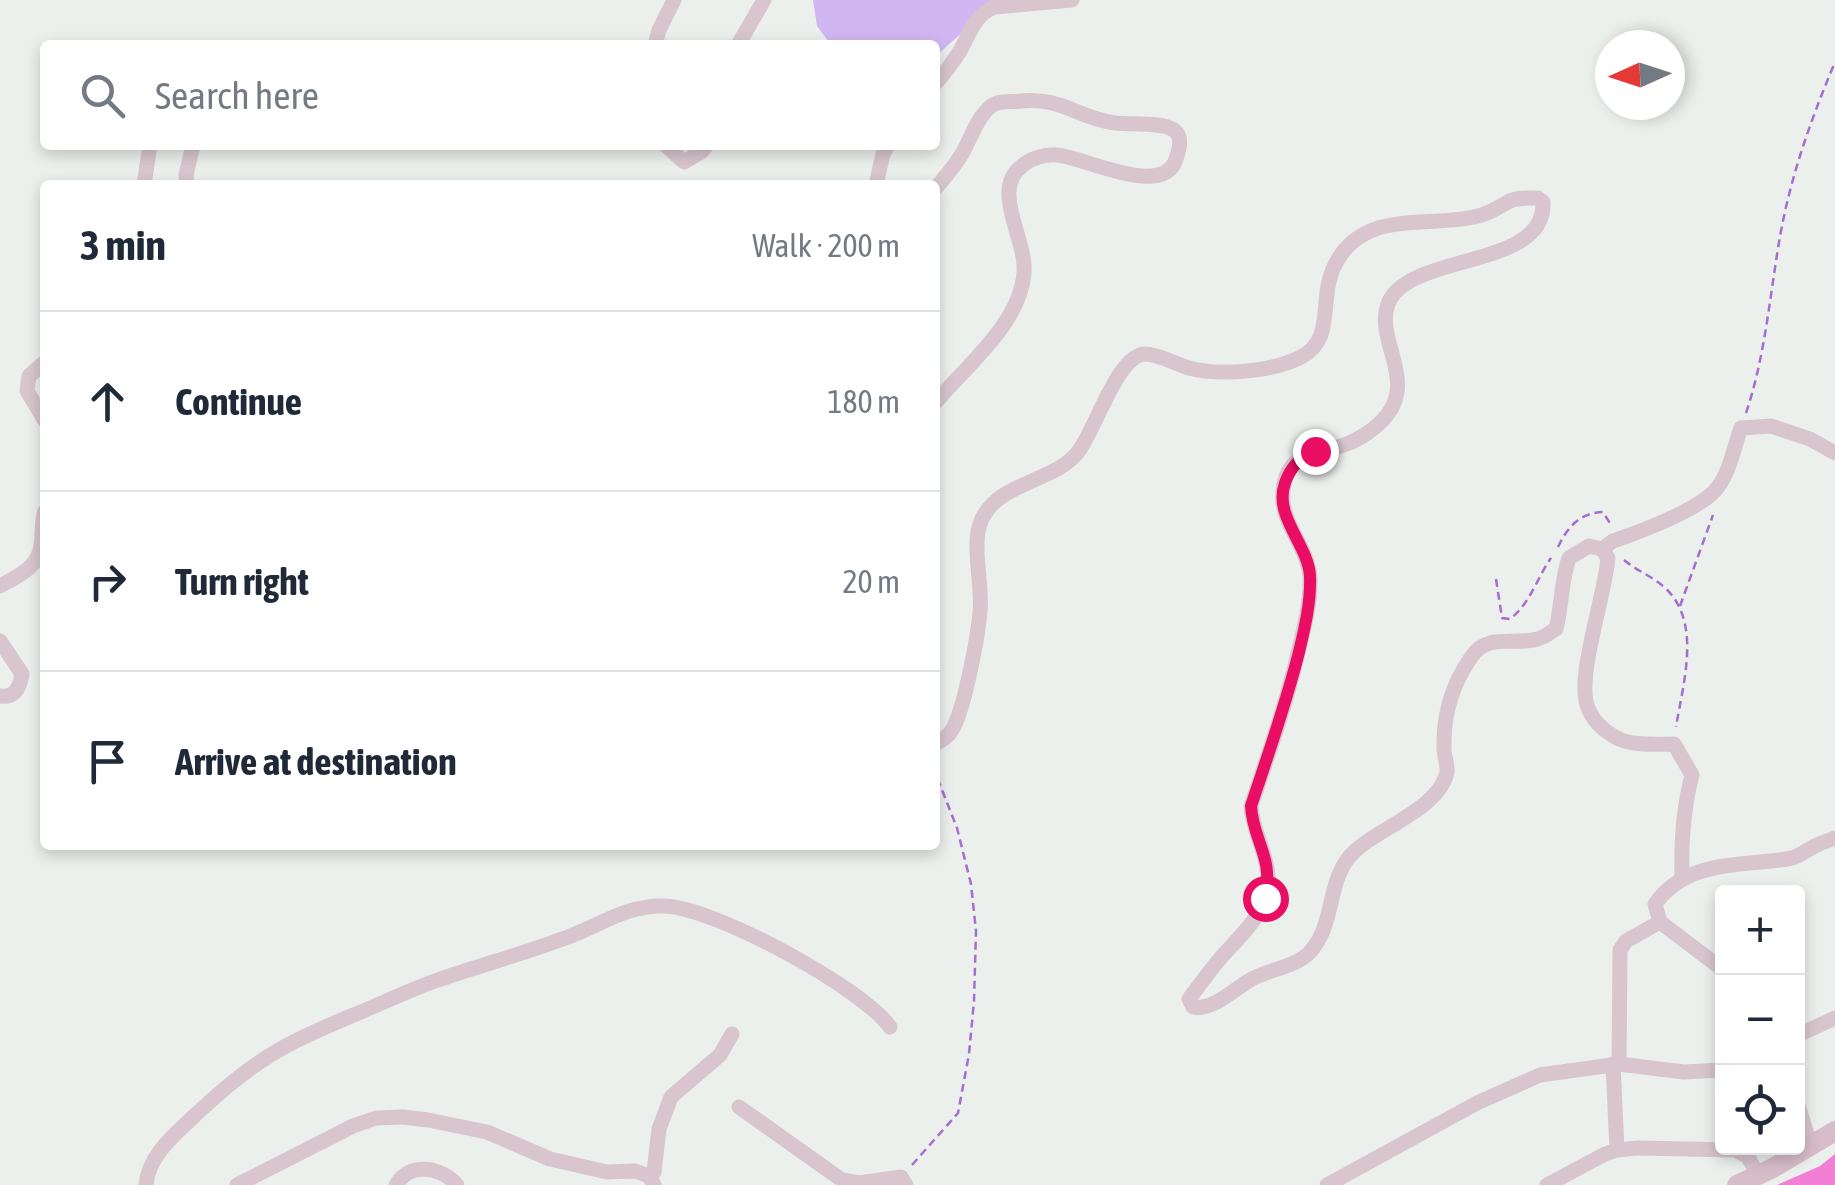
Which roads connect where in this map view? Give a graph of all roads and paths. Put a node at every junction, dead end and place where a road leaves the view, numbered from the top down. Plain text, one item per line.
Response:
1 (674, 0) edge
2 (764, 0) edge
3 (1072, 0) edge
4 (656, 40) edge
5 (741, 40) edge
6 (1835, 62) edge
7 (940, 77) edge
8 (149, 150) edge
9 (192, 150) edge
10 (671, 150) edge
11 (703, 150) edge
12 (885, 150) edge
13 (145, 180) edge
14 (186, 180) edge
15 (877, 180) edge
16 (940, 183) edge
17 (40, 366) edge
18 (940, 397) edge
19 (40, 413) edge
20 (1741, 428) junction
21 (1835, 453) edge
22 (1716, 504) dead end
23 (1608, 545) junction
24 (40, 552) edge
25 (0, 586) edge
26 (1680, 607) junction
27 (0, 641) edge
28 (0, 696) edge
29 (940, 741) edge
30 (1674, 744) junction
31 (940, 785) edge
32 (1835, 838) edge
33 (1682, 878) junction
34 (1660, 922) junction
35 (1715, 963) edge
36 (1835, 1018) edge
37 (890, 1027) dead end
38 (1805, 1032) edge
39 (732, 1034) dead end
40 (1616, 1064) junction
41 (1715, 1070) edge
42 (739, 1107) dead end
43 (1805, 1128) edge
44 (1835, 1130) edge
45 (1811, 1147) junction
46 (1617, 1150) junction
47 (657, 1160) junction
48 (1758, 1175) junction
49 (651, 1181) edge
50 (903, 1181) edge
51 (146, 1185) edge
52 (236, 1185) edge
53 (396, 1185) edge
54 (457, 1185) edge
55 (664, 1185) edge
56 (1326, 1185) edge
57 (1547, 1185) edge
58 (1736, 1185) edge

1 - 4 street
2 - 5 street
3 - 7 street
6 - 20 path
8 - 13 street
9 - 14 street
10 - 11 street
12 - 15 street
16 - 18 street
17 - 19 street
20 - 21 street
20 - 23 street
22 - 26 path
23 - 26 path
23 - 29 street
23 - 30 street
24 - 25 street
26 - 30 path
27 - 28 street
30 - 33 street
31 - 50 path
32 - 33 street
33 - 34 street
34 - 35 street
34 - 40 street
36 - 38 street
37 - 51 street
39 - 47 street
40 - 41 street
40 - 46 street
40 - 56 street
42 - 50 street
43 - 45 street
44 - 45 main road
45 - 48 main road
46 - 48 street
46 - 57 street
47 - 49 street
47 - 55 street
48 - 58 main road
49 - 52 street
53 - 54 street

